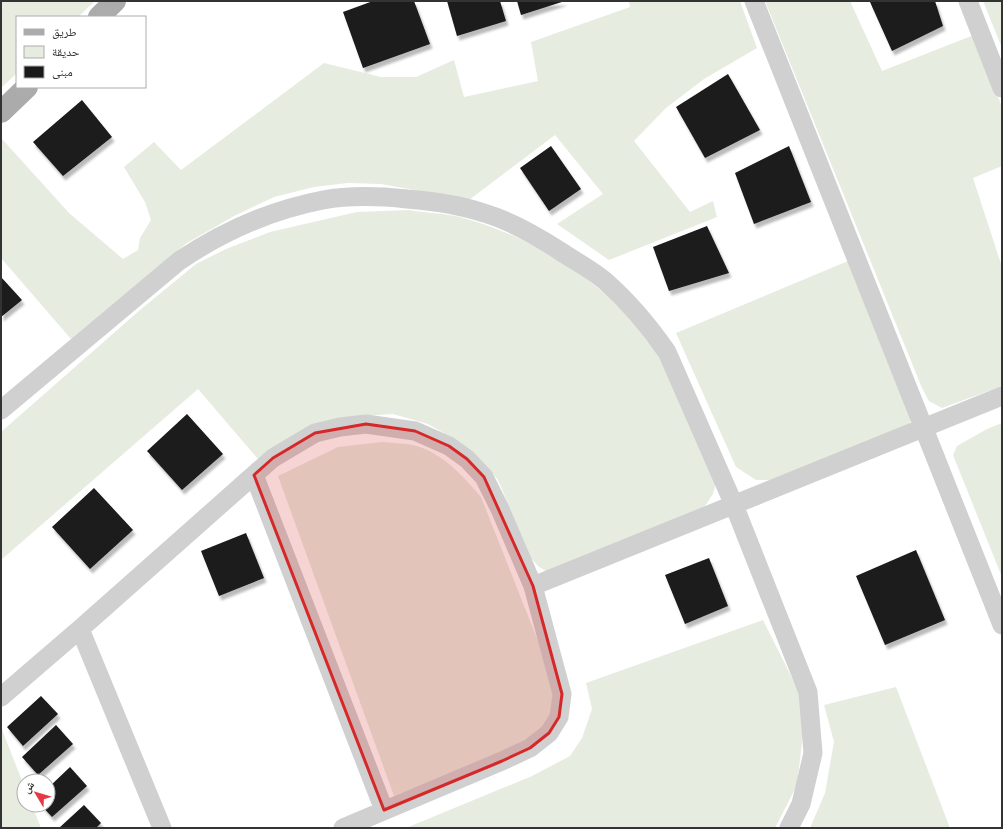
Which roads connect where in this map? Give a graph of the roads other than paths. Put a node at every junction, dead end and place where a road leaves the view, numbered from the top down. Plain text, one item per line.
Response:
1 (115, 1) edge
2 (754, 1) edge
3 (968, 1) edge
4 (100, 16) edge
5 (26, 88) edge
6 (1002, 88) edge
7 (1, 112) edge
8 (1002, 396) edge
9 (1, 410) edge
10 (923, 427) junction
11 (254, 475) junction
12 (734, 505) junction
13 (533, 586) junction
14 (1002, 625) edge
15 (80, 629) junction
16 (1, 697) edge
17 (384, 810) junction
18 (162, 828) edge
19 (343, 828) edge
20 (789, 828) edge

1 - 4 main road
2 - 10 street
3 - 6 street
5 - 7 main road
8 - 10 street
9 - 12 street
10 - 12 street
10 - 14 street
11 - 13 street
11 - 15 street
11 - 17 street
12 - 13 street
12 - 20 street
13 - 17 street
15 - 16 street
15 - 18 street
17 - 19 street

